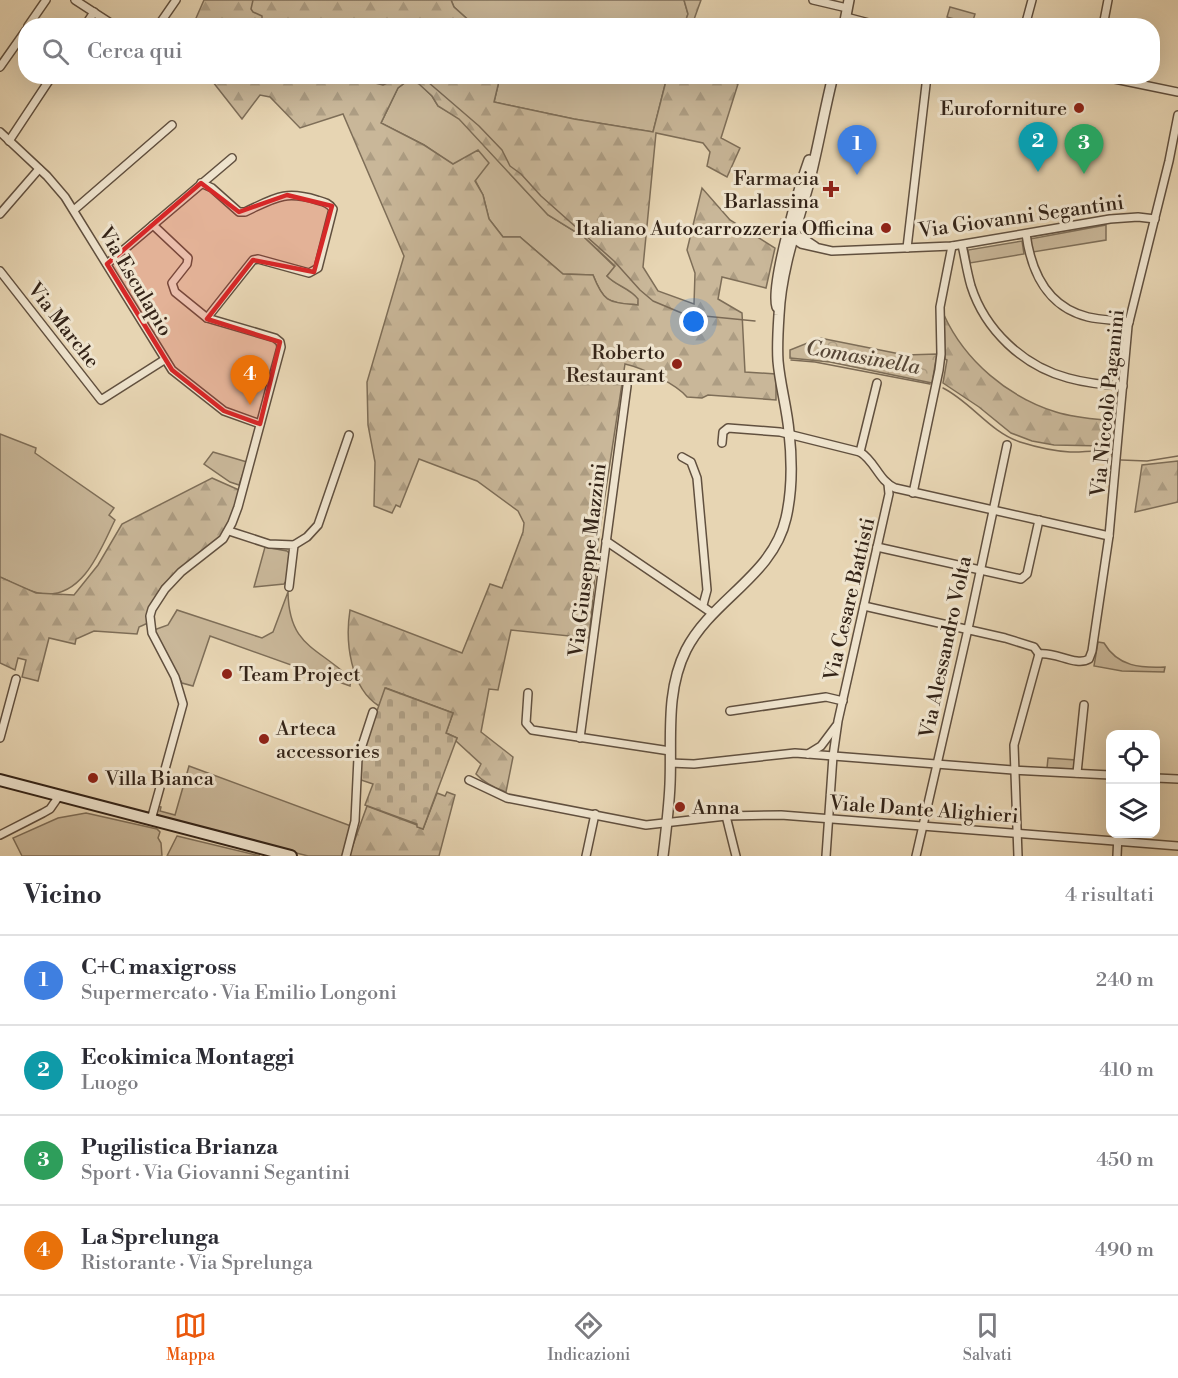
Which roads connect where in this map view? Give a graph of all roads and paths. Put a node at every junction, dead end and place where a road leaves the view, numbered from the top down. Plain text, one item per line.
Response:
1 (46, 0) edge
2 (75, 0) edge
3 (176, 0) edge
4 (813, 0) edge
5 (1032, 0) edge
6 (1108, 0) edge
7 (94, 12) junction
8 (846, 13) edge
9 (34, 18) edge
10 (91, 18) edge
11 (103, 18) edge
12 (164, 18) edge
13 (1027, 18) edge
14 (1105, 18) edge
15 (18, 41) edge
16 (0, 67) edge
17 (47, 84) edge
18 (831, 84) edge
19 (926, 84) edge
20 (1139, 84) edge
21 (1178, 92) edge
22 (1178, 115) edge
23 (172, 126) dead end
24 (0, 132) edge
25 (9, 141) junction
26 (817, 142) junction
27 (232, 158) dead end
28 (39, 169) junction
29 (801, 182) junction
30 (201, 183) junction
31 (74, 210) junction
32 (0, 214) edge
33 (1155, 219) junction
34 (798, 220) junction
35 (153, 225) junction
36 (1026, 234) junction
37 (793, 237) junction
38 (806, 242) junction
39 (962, 245) junction
40 (952, 246) junction
41 (907, 248) junction
42 (789, 254) junction
43 (107, 264) junction
44 (0, 272) edge
45 (776, 283) junction
46 (779, 312) junction
47 (207, 318) junction
48 (1129, 322) junction
49 (164, 360) junction
50 (877, 383) dead end
51 (627, 386) dead end
52 (1123, 386) junction
53 (260, 424) junction
54 (789, 434) junction
55 (349, 435) dead end
56 (722, 443) dead end
57 (1007, 445) dead end
58 (860, 453) junction
59 (682, 457) dead end
60 (890, 486) junction
61 (913, 493) junction
62 (992, 510) junction
63 (1038, 520) junction
64 (229, 531) junction
65 (1109, 536) junction
66 (606, 541) junction
67 (294, 545) junction
68 (878, 547) junction
69 (979, 570) junction
70 (289, 587) dead end
71 (703, 605) junction
72 (864, 606) junction
73 (712, 613) junction
74 (968, 629) junction
75 (1039, 654) junction
76 (16, 679) dead end
77 (528, 693) dead end
78 (843, 701) junction
79 (1084, 705) dead end
80 (730, 711) dead end
81 (373, 712) dead end
82 (838, 721) junction
83 (0, 738) edge
84 (580, 738) junction
85 (670, 751) junction
86 (808, 754) junction
87 (833, 756) junction
88 (670, 763) junction
89 (937, 764) junction
90 (1013, 770) junction
91 (1077, 773) junction
92 (1106, 775) edge
93 (1160, 778) edge
94 (1178, 779) edge
95 (0, 780) edge
96 (469, 780) dead end
97 (59, 796) junction
98 (595, 814) junction
99 (726, 816) junction
100 (829, 819) junction
101 (151, 820) junction
102 (667, 822) junction
103 (923, 826) junction
104 (1017, 833) junction
105 (0, 835) edge
106 (1106, 837) edge
107 (1118, 838) edge
108 (1125, 838) edge
109 (1178, 846) edge
110 (291, 856) edge
111 (346, 856) edge
112 (586, 856) edge
113 (663, 856) edge
114 (736, 856) edge
115 (826, 856) edge
116 (916, 856) edge
117 (1018, 856) edge
118 (1117, 856) edge

1 - 9 street
2 - 7 street
3 - 12 street
4 - 8 street
5 - 13 street
6 - 14 street
7 - 10 street
7 - 11 street
15 - 16 street
17 - 25 street
18 - 26 street
19 - 41 street
20 - 21 street
22 - 33 street, Via Niccolò Paganini
23 - 31 street
24 - 25 street, Via Esculapio
25 - 28 street, Via Esculapio
26 - 29 street
26 - 34 street
27 - 30 street
28 - 31 street, Via Esculapio
28 - 32 street
29 - 37 street
29 - 45 street
30 - 35 street
30 - 47 street
31 - 43 street, Via Esculapio
33 - 36 street, Via Giovanni Segantini
33 - 48 street, Via Niccolò Paganini
34 - 37 street
34 - 38 street
35 - 43 street
35 - 47 street
36 - 39 street, Via Giovanni Segantini
36 - 48 street
37 - 38 street, Via Giovanni Segantini
37 - 42 street
37 - 45 street
38 - 41 street, Via Giovanni Segantini
38 - 42 street
39 - 40 street, Via Giovanni Segantini
39 - 52 street
40 - 41 street, Via Giovanni Segantini
40 - 61 street
42 - 46 street
43 - 49 street, Via Esculapio
44 - 49 street, Via Marche
45 - 46 street
46 - 54 street
47 - 53 street
48 - 52 street, Via Niccolò Paganini
49 - 53 street, Via Esculapio
50 - 58 street
51 - 66 street, Via Giuseppe Mazzini
52 - 65 street, Via Niccolò Paganini
53 - 64 street
54 - 56 street
54 - 58 street
54 - 73 street
55 - 67 street
57 - 62 street, Via Alessandro Volta
58 - 60 street
59 - 71 street
60 - 61 street
60 - 68 street, Via Cesare Battisti
61 - 62 street
62 - 63 street
62 - 69 street, Via Alessandro Volta
63 - 65 street
63 - 69 street
64 - 67 street
64 - 101 street
65 - 75 street, Via Niccolò Paganini
66 - 71 street
66 - 84 street, Via Giuseppe Mazzini
67 - 70 street
68 - 69 street
68 - 72 street, Via Cesare Battisti
69 - 74 street, Via Alessandro Volta
71 - 73 street
72 - 74 street
72 - 78 street, Via Cesare Battisti
73 - 85 street
74 - 75 street
74 - 89 street, Via Alessandro Volta
75 - 90 street
76 - 83 street
77 - 84 street
78 - 80 street
78 - 82 street, Via Cesare Battisti
79 - 91 street
81 - 111 street
82 - 86 street, Via Cesare Battisti
82 - 87 street, Via Cesare Battisti
84 - 85 street
85 - 88 street
86 - 87 street
86 - 88 street
87 - 89 street
87 - 100 street, Via Cesare Battisti
88 - 102 street
89 - 90 street
89 - 103 street, Via Alessandro Volta
90 - 91 street
90 - 104 street
91 - 92 street
93 - 94 street
95 - 97 main road
96 - 98 street, Viale Dante Alighieri
97 - 101 main road
97 - 105 street
98 - 102 street, Viale Dante Alighieri
98 - 112 street
99 - 100 street, Viale Dante Alighieri
99 - 102 street, Viale Dante Alighieri
99 - 114 street
100 - 103 street, Viale Dante Alighieri
100 - 115 street, Via Cesare Battisti
101 - 110 main road
102 - 113 street
103 - 104 street, Viale Dante Alighieri
103 - 116 street, Via Alessandro Volta
104 - 106 street, Viale Dante Alighieri
104 - 117 street
107 - 118 street
108 - 109 street, Viale Dante Alighieri

